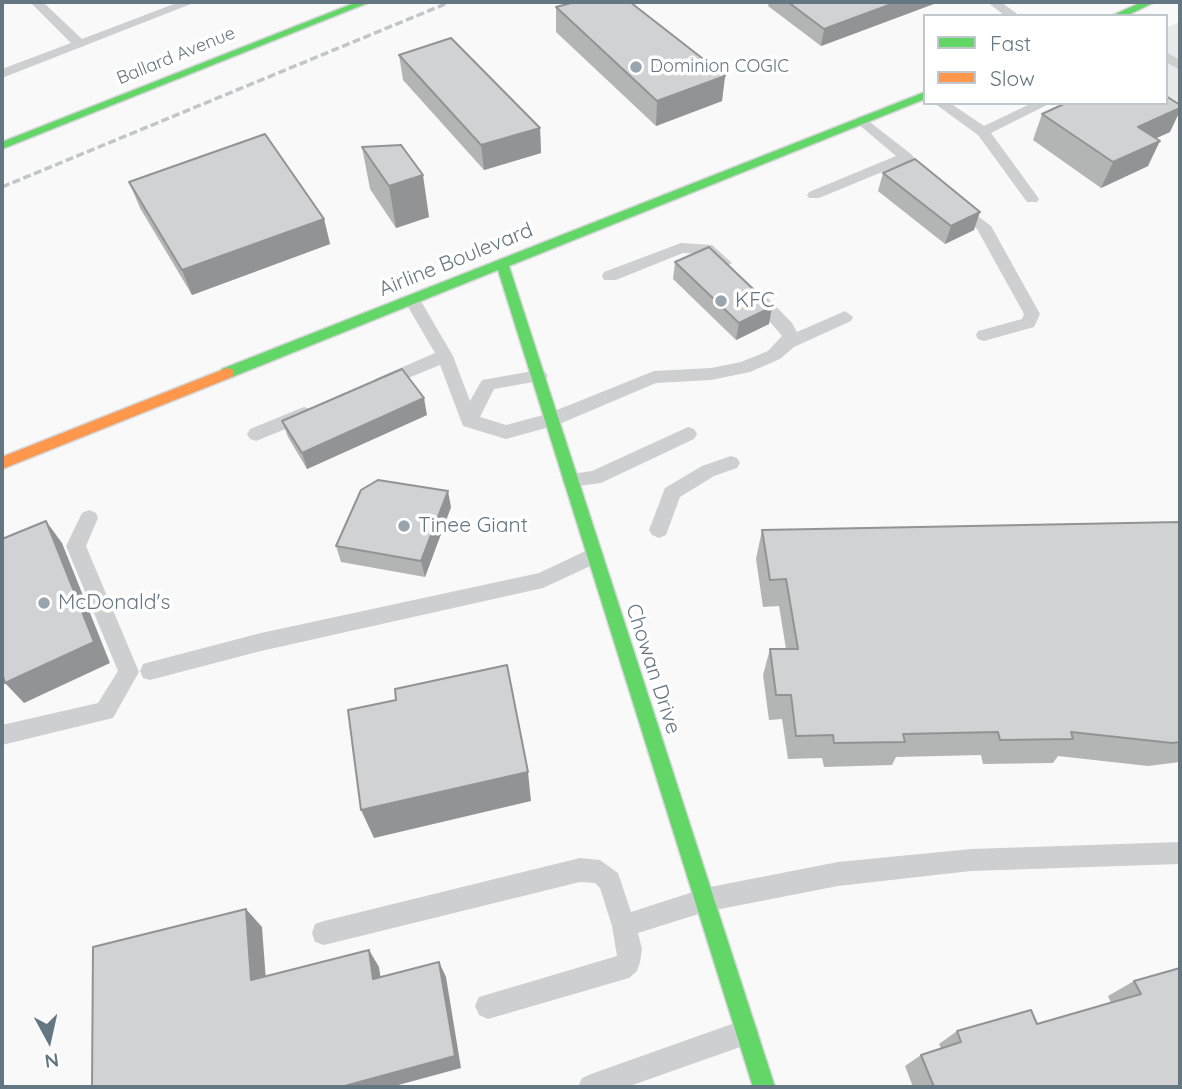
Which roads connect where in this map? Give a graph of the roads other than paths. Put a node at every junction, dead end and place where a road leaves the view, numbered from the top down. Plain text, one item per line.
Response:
1 (36, 2) edge
2 (190, 2) edge
3 (365, 2) edge
4 (993, 2) edge
5 (1150, 2) edge
6 (1011, 14) edge
7 (1121, 14) edge
8 (80, 44) junction
9 (2, 74) edge
10 (923, 96) edge
11 (945, 105) edge
12 (1040, 105) edge
13 (862, 120) junction
14 (983, 132) junction
15 (2, 146) edge
16 (906, 157) junction
17 (814, 195) dead end
18 (1032, 199) dead end
19 (502, 264) junction
20 (610, 276) dead end
21 (412, 300) junction
22 (845, 317) dead end
23 (984, 335) dead end
24 (788, 342) junction
25 (444, 356) junction
26 (539, 376) junction
27 (369, 388) edge
28 (319, 408) edge
29 (551, 420) junction
30 (469, 421) junction
31 (256, 434) dead end
32 (688, 434) dead end
33 (2, 463) edge
34 (731, 463) dead end
35 (571, 480) junction
36 (89, 518) dead end
37 (659, 530) dead end
38 (594, 555) junction
39 (150, 671) dead end
40 (2, 735) edge
41 (1180, 853) edge
42 (705, 900) junction
43 (624, 926) junction
44 (324, 933) dead end
45 (488, 1006) dead end
46 (746, 1032) junction
47 (591, 1087) edge
48 (764, 1087) edge

1 - 8 lane
2 - 8 lane
3 - 15 street, Ballard Avenue
4 - 6 lane
5 - 7 street
8 - 9 lane
10 - 13 street, Airline Boulevard
11 - 14 lane
12 - 14 lane
13 - 16 lane
13 - 19 street, Airline Boulevard
14 - 18 lane
16 - 17 lane
16 - 23 lane
19 - 21 street, Airline Boulevard
19 - 26 street, Chowan Drive
20 - 24 lane
21 - 25 lane
21 - 33 street, Airline Boulevard
22 - 24 lane
24 - 29 lane
25 - 27 lane
25 - 30 lane
26 - 29 street, Chowan Drive
26 - 30 lane
28 - 31 lane
29 - 30 lane
29 - 35 street, Chowan Drive
32 - 35 lane
34 - 37 lane
35 - 38 street, Chowan Drive
36 - 40 lane
38 - 39 lane
38 - 42 street, Chowan Drive
41 - 42 lane
42 - 43 lane
42 - 46 street, Chowan Drive
43 - 44 lane
43 - 45 lane
46 - 47 lane
46 - 48 street, Chowan Drive

